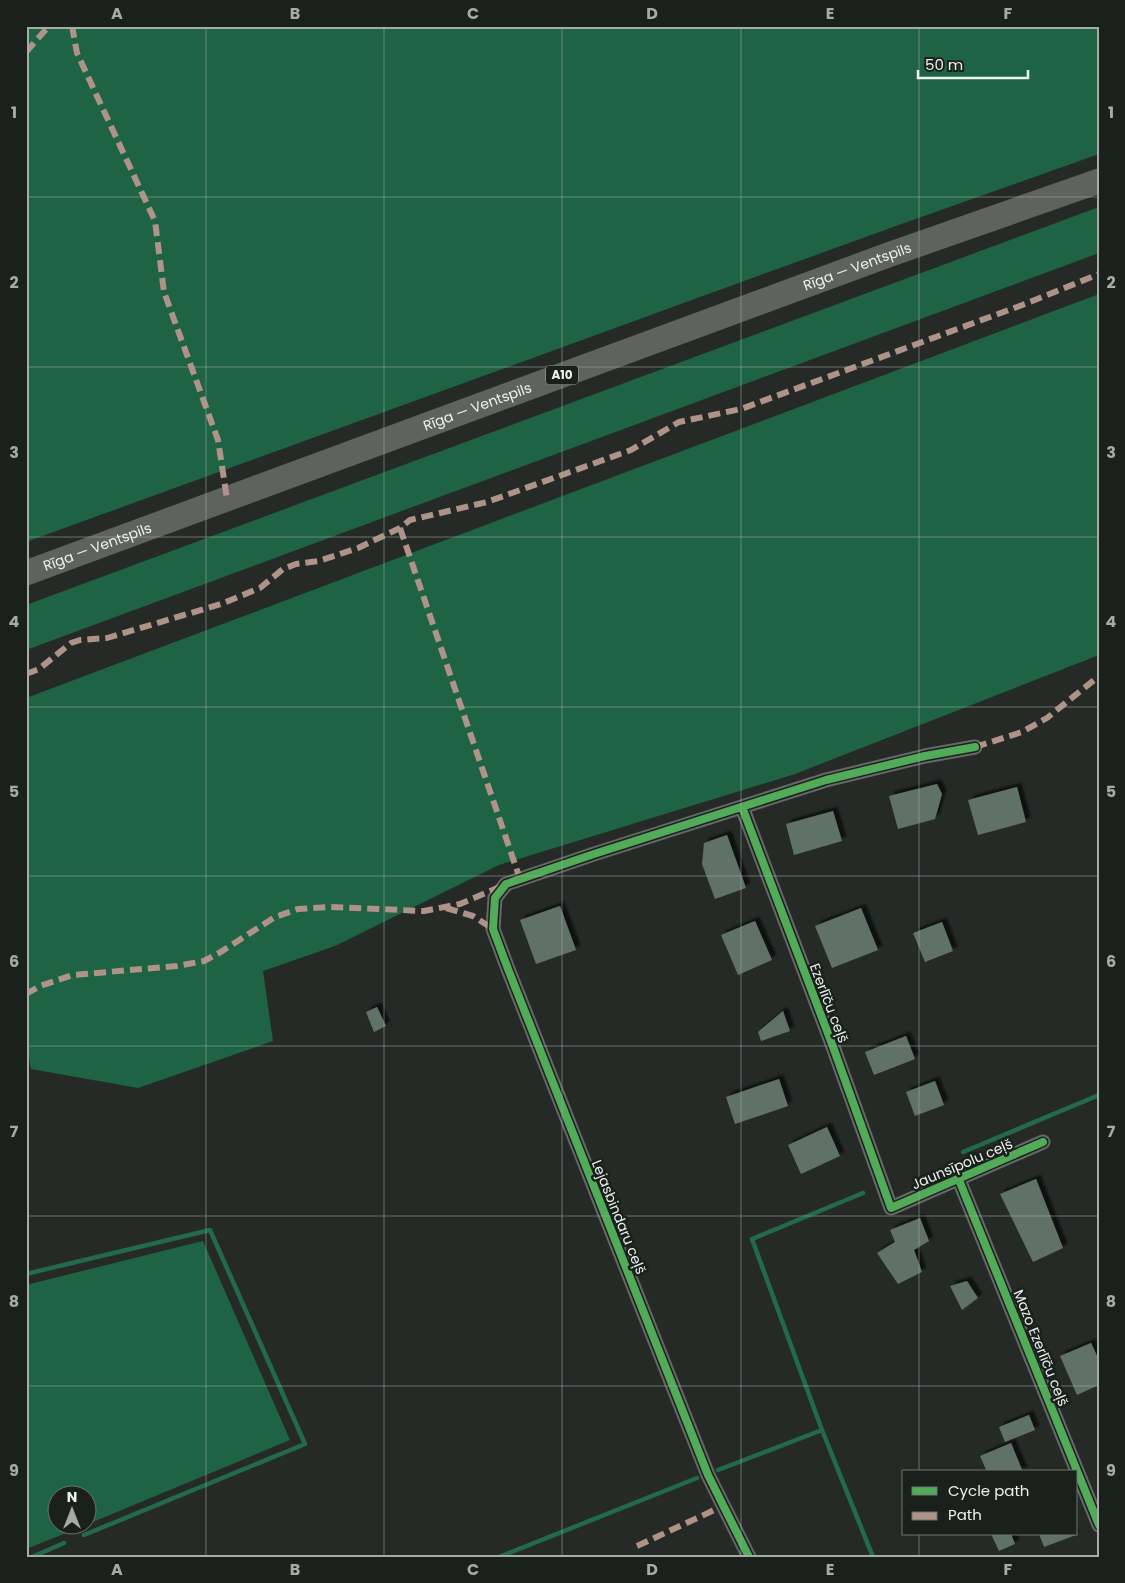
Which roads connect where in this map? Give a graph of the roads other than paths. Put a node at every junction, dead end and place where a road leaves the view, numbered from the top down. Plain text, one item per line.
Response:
1 (1099, 181) edge
2 (26, 573) edge
3 (975, 747) dead end
4 (742, 807) junction
5 (1044, 1142) dead end
6 (959, 1180) junction
7 (891, 1208) joint
8 (1077, 1470) edge
9 (1078, 1473) edge
10 (1099, 1525) edge
11 (749, 1557) edge

1 - 2 highway, Rīga — Ventspils / A10
3 - 4 street
4 - 7 street, Ezerlīču ceļš
4 - 11 street, Lejasbindaru ceļš
5 - 6 street, Jaunsīpolu ceļš
6 - 7 street, Jaunsīpolu ceļš
6 - 8 street, Mazo Ezerlīču ceļš
9 - 10 street, Mazo Ezerlīču ceļš

